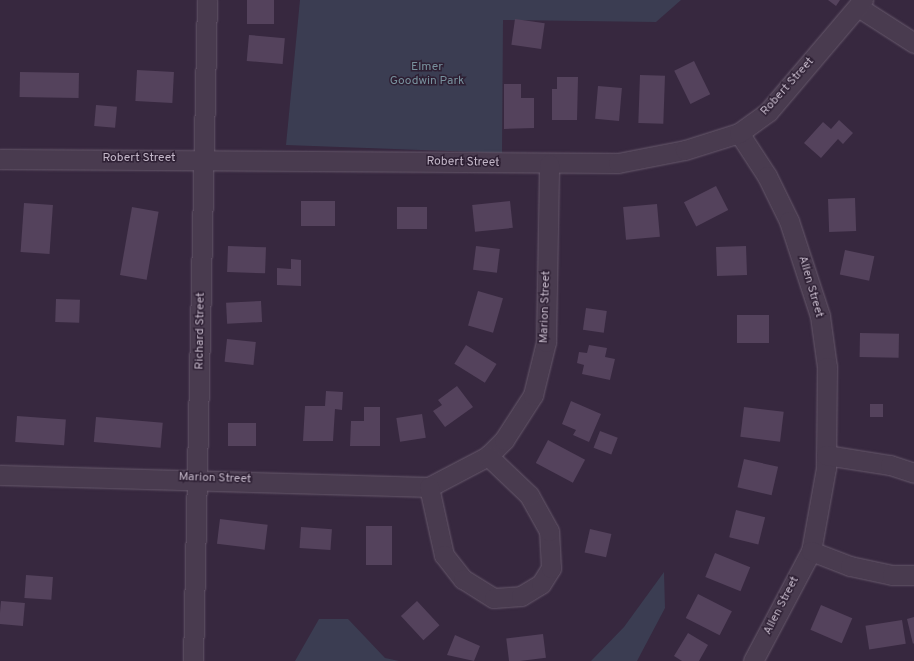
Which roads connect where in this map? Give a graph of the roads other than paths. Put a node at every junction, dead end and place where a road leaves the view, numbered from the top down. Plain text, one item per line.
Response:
1 (207, 0) edge
2 (860, 3) edge
3 (914, 43) edge
4 (739, 134) junction
5 (0, 159) edge
6 (204, 159) junction
7 (549, 164) junction
8 (488, 456) junction
9 (826, 456) junction
10 (914, 473) edge
11 (0, 475) edge
12 (198, 478) junction
13 (429, 487) junction
14 (811, 551) junction
15 (914, 575) edge
16 (193, 661) edge
17 (754, 661) edge

1 - 6 street, Richard Street
2 - 3 street
2 - 4 street, Robert Street
4 - 7 street, Robert Street
4 - 9 street, Allen Street
5 - 6 street, Robert Street
6 - 7 street, Robert Street
6 - 12 street, Richard Street
7 - 8 street, Marion Street
8 - 13 street, Marion Street
8 - 13 street
9 - 10 street
9 - 14 street, Allen Street
11 - 12 street, Marion Street
12 - 13 street, Marion Street
12 - 16 street, Richard Street
14 - 15 street
14 - 17 street, Allen Street

